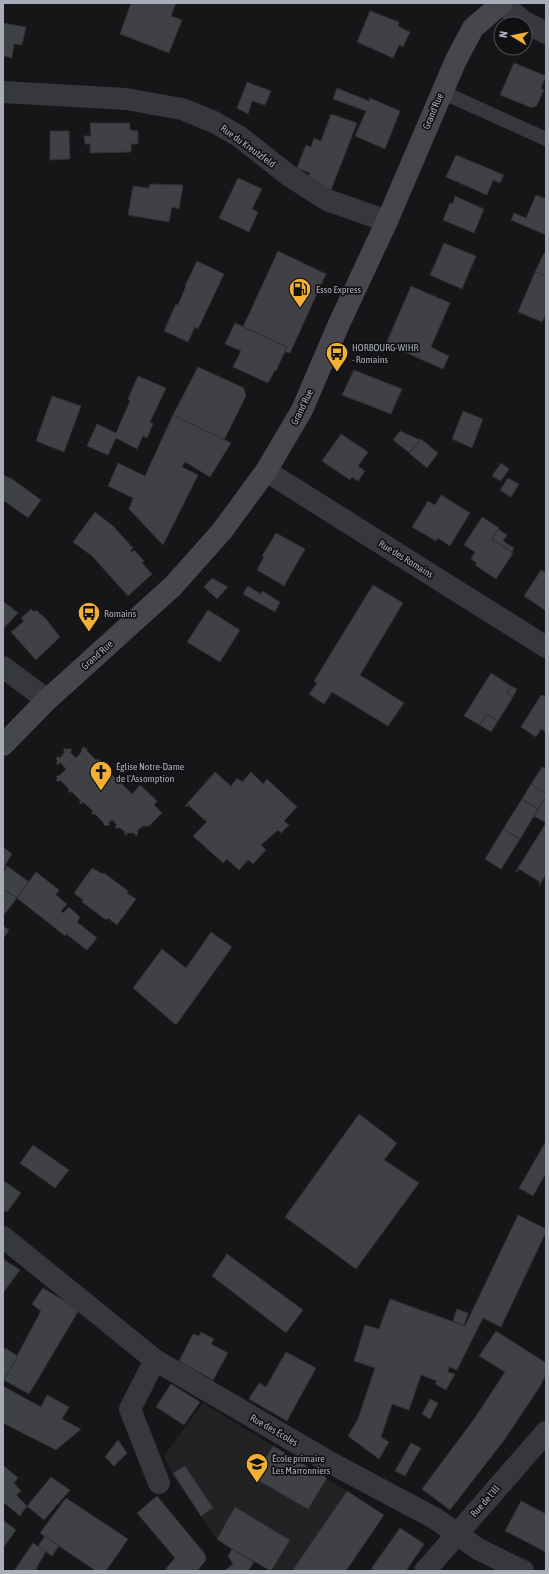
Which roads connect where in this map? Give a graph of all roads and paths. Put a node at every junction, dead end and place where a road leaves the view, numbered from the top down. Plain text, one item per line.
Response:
1 (502, 3) edge
2 (546, 33) edge
3 (3, 92) edge
4 (442, 92) junction
5 (546, 139) edge
6 (387, 221) junction
7 (266, 471) junction
8 (546, 647) edge
9 (3, 667) edge
10 (47, 700) junction
11 (3, 745) edge
12 (3, 1237) edge
13 (155, 1360) junction
14 (546, 1432) edge
15 (159, 1483) dead end
16 (457, 1533) junction
17 (425, 1571) edge
18 (523, 1571) edge

1 - 2 street
1 - 4 main road, Grand'Rue
3 - 6 street, Rue du Kreutzfeld
4 - 5 lane
4 - 6 main road, Grand'Rue
6 - 7 main road, Grand'Rue
7 - 8 street, Rue des Romains
7 - 10 main road, Grand'Rue
9 - 10 street
10 - 11 main road, Grand'Rue
12 - 13 street, Rue des Écoles
13 - 15 street
13 - 16 street, Rue des Écoles
14 - 16 street, Rue de l'Ill
16 - 17 street, Rue de l'Ill
16 - 18 street, Rue des Écoles

